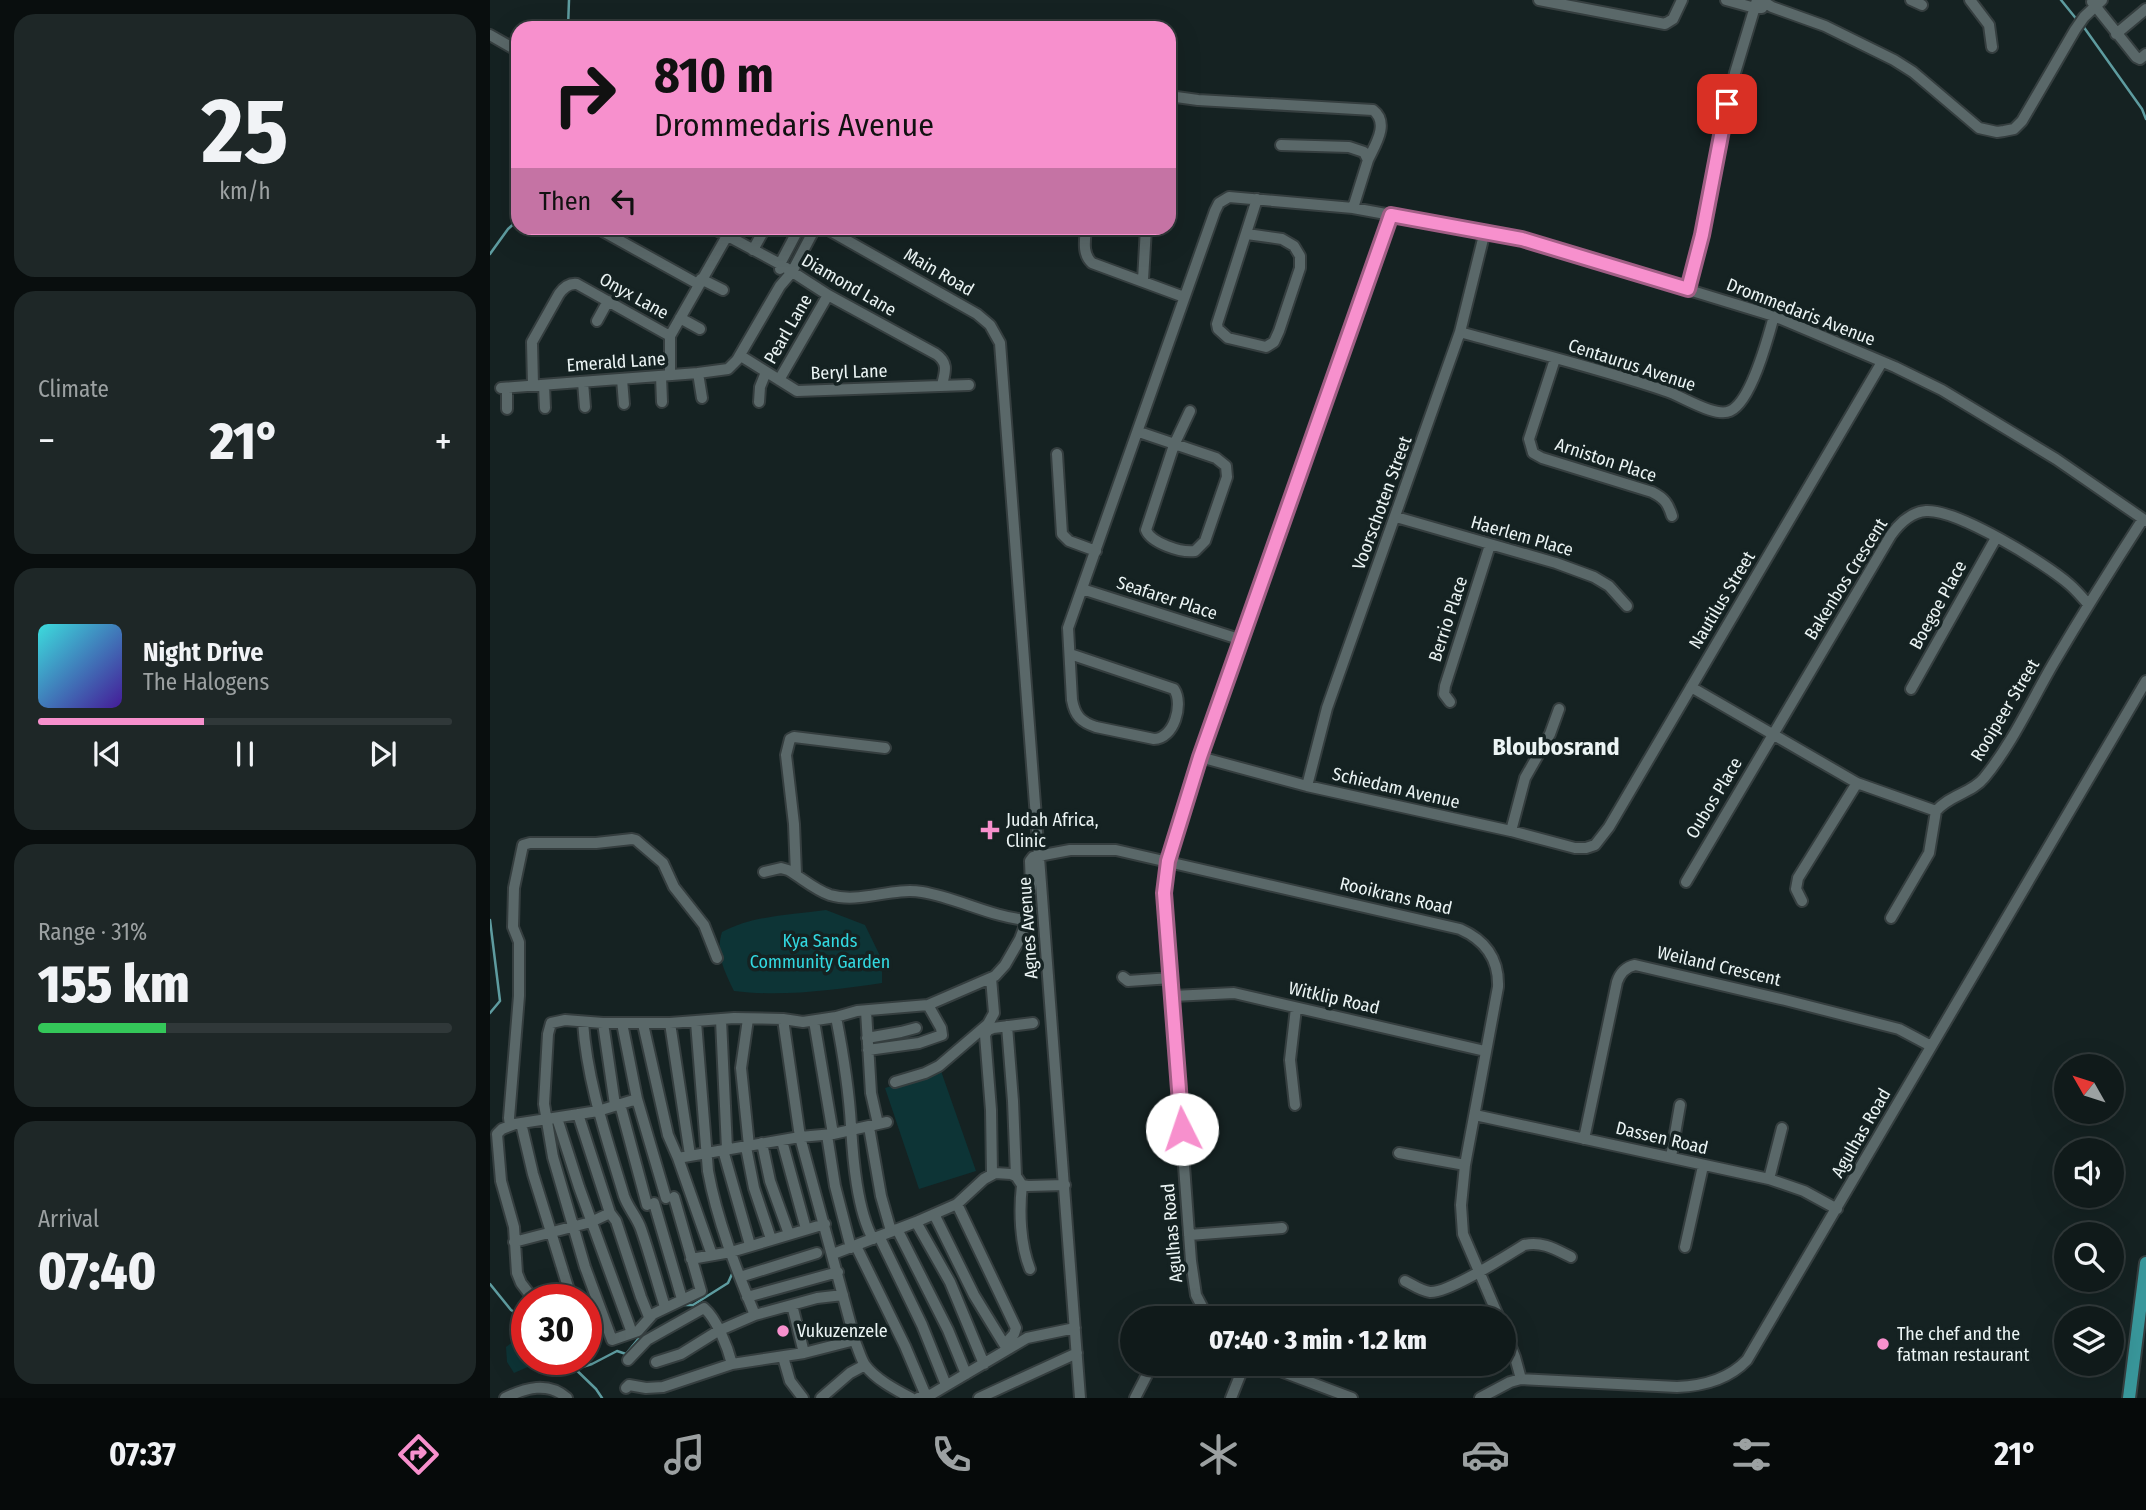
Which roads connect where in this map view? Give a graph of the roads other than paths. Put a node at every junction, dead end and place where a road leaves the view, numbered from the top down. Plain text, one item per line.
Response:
1 (1539, 0) edge
2 (1682, 0) edge
3 (1726, 0) edge
4 (1970, 0) edge
5 (2096, 2) edge
6 (1757, 3) edge
7 (2146, 9) edge
8 (2116, 34) junction
9 (490, 35) edge
10 (511, 47) edge
11 (1992, 47) dead end
12 (2146, 54) edge
13 (1176, 97) edge
14 (1280, 145) dead end
15 (1368, 160) junction
16 (1257, 199) junction
17 (1353, 208) junction
18 (1391, 215) junction
19 (1485, 232) junction
20 (1247, 234) junction
21 (610, 235) edge
22 (718, 235) edge
23 (727, 235) edge
24 (761, 235) edge
25 (795, 235) edge
26 (811, 235) edge
27 (837, 235) edge
28 (1086, 235) edge
29 (1146, 235) edge
30 (753, 250) junction
31 (780, 264) junction
32 (792, 272) junction
33 (1143, 280) junction
34 (700, 282) junction
35 (780, 286) junction
36 (1688, 289) junction
37 (723, 290) dead end
38 (828, 295) junction
39 (1184, 297) junction
40 (608, 301) junction
41 (1774, 316) junction
42 (680, 318) junction
43 (597, 321) dead end
44 (700, 329) dead end
45 (995, 331) joint
46 (1460, 332) junction
47 (670, 336) junction
48 (741, 356) junction
49 (1555, 359) junction
50 (1882, 362) junction
51 (766, 372) junction
52 (698, 373) junction
53 (666, 376) junction
54 (622, 379) junction
55 (779, 380) junction
56 (583, 382) junction
57 (538, 385) junction
58 (942, 385) junction
59 (969, 385) dead end
60 (702, 398) dead end
61 (662, 402) dead end
62 (759, 402) dead end
63 (624, 404) dead end
64 (585, 407) dead end
65 (545, 408) dead end
66 (507, 409) dead end
67 (1190, 411) dead end
68 (1139, 432) junction
69 (1174, 444) junction
70 (1056, 454) dead end
71 (1672, 516) dead end
72 (1396, 517) junction
73 (2144, 520) edge
74 (1996, 538) junction
75 (1490, 545) junction
76 (1096, 551) junction
77 (1082, 589) junction
78 (2088, 604) junction
79 (1627, 606) dead end
80 (1242, 640) junction
81 (1070, 654) junction
82 (2146, 681) edge
83 (1691, 687) junction
84 (1911, 689) dead end
85 (1450, 702) dead end
86 (1559, 709) dead end
87 (1773, 733) junction
88 (885, 748) dead end
89 (1200, 757) junction
90 (1857, 783) junction
91 (1307, 786) junction
92 (1936, 810) junction
93 (1511, 831) junction
94 (1586, 848) joint
95 (1040, 855) junction
96 (1168, 861) junction
97 (764, 872) dead end
98 (796, 874) junction
99 (1686, 882) dead end
100 (1802, 901) dead end
101 (1891, 918) dead end
102 (1027, 920) junction
103 (717, 958) dead end
104 (1123, 977) dead end
105 (991, 978) junction
106 (1171, 978) junction
107 (1173, 996) junction
108 (928, 1005) junction
109 (1296, 1008) junction
110 (866, 1011) junction
111 (836, 1017) junction
112 (748, 1019) junction
113 (783, 1019) junction
114 (721, 1020) junction
115 (814, 1021) junction
116 (583, 1022) junction
117 (696, 1022) junction
118 (603, 1023) junction
119 (622, 1023) junction
120 (670, 1023) junction
121 (1033, 1023) dead end
122 (643, 1024) junction
123 (1007, 1026) junction
124 (916, 1028) dead end
125 (867, 1038) junction
126 (1931, 1046) junction
127 (868, 1050) junction
128 (1485, 1051) junction
129 (895, 1082) dead end
130 (637, 1099) junction
131 (618, 1105) junction
132 (1295, 1105) dead end
133 (1680, 1105) dead end
134 (598, 1111) junction
135 (578, 1114) junction
136 (1475, 1115) junction
137 (551, 1119) junction
138 (516, 1124) junction
139 (878, 1124) junction
140 (1782, 1128) dead end
141 (852, 1130) junction
142 (830, 1134) junction
143 (800, 1137) junction
144 (1584, 1139) junction
145 (782, 1141) junction
146 (762, 1143) junction
147 (747, 1147) junction
148 (725, 1150) junction
149 (708, 1152) junction
150 (1399, 1153) dead end
151 (690, 1155) junction
152 (1671, 1157) junction
153 (678, 1158) junction
154 (1465, 1165) junction
155 (1703, 1166) junction
156 (992, 1174) junction
157 (1769, 1179) junction
158 (1019, 1180) junction
159 (1065, 1185) junction
160 (691, 1195) junction
161 (670, 1198) junction
162 (957, 1203) junction
163 (650, 1204) junction
164 (1837, 1209) junction
165 (633, 1211) junction
166 (610, 1213) junction
167 (934, 1214) junction
168 (591, 1222) junction
169 (916, 1222) junction
170 (825, 1224) junction
171 (573, 1227) junction
172 (1282, 1228) dead end
173 (806, 1229) junction
174 (894, 1230) junction
175 (551, 1233) junction
176 (789, 1234) junction
177 (1189, 1235) junction
178 (876, 1238) junction
179 (771, 1239) junction
180 (514, 1242) junction
181 (750, 1245) junction
182 (854, 1247) junction
183 (1685, 1247) dead end
184 (731, 1252) junction
185 (817, 1253) dead end
186 (833, 1254) junction
187 (712, 1255) junction
188 (1571, 1256) dead end
189 (691, 1259) junction
190 (2146, 1263) edge
191 (1030, 1269) dead end
192 (838, 1272) junction
193 (1478, 1272) junction
194 (740, 1277) junction
195 (1405, 1281) dead end
196 (522, 1284) edge
197 (567, 1284) edge
198 (842, 1295) junction
199 (747, 1297) junction
200 (682, 1299) junction
201 (792, 1305) junction
202 (1201, 1306) edge
203 (1494, 1306) edge
204 (665, 1307) junction
205 (755, 1315) junction
206 (649, 1317) junction
207 (1075, 1328) junction
208 (718, 1331) junction
209 (632, 1333) junction
210 (855, 1340) junction
211 (1006, 1346) junction
212 (804, 1353) junction
213 (1077, 1353) junction
214 (783, 1356) junction
215 (628, 1360) dead end
216 (1516, 1361) edge
217 (656, 1362) dead end
218 (732, 1364) junction
219 (984, 1364) junction
220 (865, 1365) junction
221 (966, 1374) junction
222 (1146, 1376) edge
223 (1240, 1376) edge
224 (1294, 1376) edge
225 (1521, 1379) junction
226 (1633, 1384) junction
227 (946, 1385) junction
228 (626, 1388) dead end
229 (922, 1397) edge
230 (505, 1398) edge
231 (567, 1398) edge
232 (803, 1398) edge
233 (821, 1398) edge
234 (911, 1398) edge
235 (979, 1398) edge
236 (1080, 1398) edge
237 (1135, 1398) edge
238 (1231, 1398) edge
239 (1352, 1398) edge
240 (1480, 1398) edge
241 (1631, 1398) edge
242 (2129, 1398) edge

1 - 2 street
3 - 6 street
4 - 11 street
5 - 6 street
5 - 8 street
6 - 36 street
7 - 8 street
8 - 12 street
9 - 10 street
13 - 15 street
14 - 15 street
15 - 17 street
16 - 17 street, Drommedaris Avenue
16 - 20 street
16 - 39 street, Drommedaris Avenue
17 - 18 street, Drommedaris Avenue
18 - 19 street, Drommedaris Avenue
18 - 80 street, Agulhas Road
19 - 36 street, Drommedaris Avenue
19 - 46 street, Voorschoten Street
20 - 20 street
21 - 34 street
22 - 34 street
23 - 30 street, Diamond Lane
24 - 30 street
25 - 31 street
26 - 32 street
27 - 45 street, Main Road
28 - 33 street
29 - 33 street
30 - 31 street, Diamond Lane
31 - 32 street, Diamond Lane
31 - 35 street
32 - 35 street
32 - 38 street, Diamond Lane
33 - 39 street
34 - 37 street
34 - 42 street
35 - 48 street
36 - 41 street, Drommedaris Avenue
38 - 55 street, Pearl Lane
38 - 58 street, Diamond Lane
39 - 68 street
40 - 43 street
40 - 47 street, Onyx Lane
40 - 57 street, Onyx Lane
41 - 49 street, Centaurus Avenue
41 - 50 street, Drommedaris Avenue
42 - 44 street
42 - 47 street
45 - 95 street, Agnes Avenue
46 - 49 street, Centaurus Avenue
46 - 72 street, Voorschoten Street
47 - 53 street
48 - 51 street, Beryl Lane
48 - 52 street, Emerald Lane
49 - 71 street, Arniston Place
50 - 73 street, Drommedaris Avenue
50 - 83 street, Nautilus Street
51 - 55 street, Beryl Lane
51 - 62 street
52 - 53 street, Emerald Lane
52 - 60 street
53 - 54 street, Emerald Lane
53 - 61 street
54 - 56 street, Emerald Lane
54 - 63 street
55 - 58 street, Beryl Lane
56 - 57 street, Emerald Lane
56 - 64 street
57 - 65 street, Onyx Lane
57 - 66 street, Emerald Lane
58 - 59 street, Beryl Lane
67 - 69 street
68 - 69 street
68 - 76 street
69 - 69 street
70 - 76 street
72 - 75 street, Haerlem Place
72 - 91 street, Voorschoten Street
73 - 78 street, Rooipeer Street
74 - 78 street, Bakenbos Crescent
74 - 84 street, Boegoe Place
74 - 87 street, Bakenbos Crescent
75 - 79 street, Haerlem Place
75 - 85 street, Berrio Place
76 - 77 street
77 - 80 street, Seafarer Place
77 - 81 street
78 - 92 street, Rooipeer Street
80 - 89 street, Agulhas Road
81 - 81 street
82 - 126 street, Agulhas Road
83 - 87 street
83 - 94 street, Nautilus Street
86 - 93 street
87 - 90 street
87 - 99 street, Oubos Place
88 - 98 street
89 - 91 street, Schiedam Avenue
89 - 96 street, Agulhas Road
90 - 92 street
90 - 100 street
91 - 93 street, Schiedam Avenue
92 - 101 street
93 - 94 street, Schiedam Avenue
95 - 96 street, Rooikrans Road
95 - 102 street
95 - 159 street, Agnes Avenue
96 - 106 street, Agulhas Road
96 - 128 street, Rooikrans Road
97 - 98 street
98 - 102 street
102 - 105 street
103 - 138 street
104 - 106 street
105 - 108 street
105 - 129 street
106 - 107 street, Agulhas Road
107 - 109 street, Witklip Road
107 - 177 street, Agulhas Road
108 - 110 street
108 - 127 street
109 - 128 street, Witklip Road
109 - 132 street
110 - 111 street
110 - 125 street
111 - 115 street
111 - 141 street
112 - 113 street
112 - 114 street
112 - 147 street
113 - 115 street
113 - 143 street
114 - 117 street
114 - 148 street
115 - 142 street
116 - 118 street
116 - 134 street
116 - 137 street
117 - 120 street
117 - 149 street
118 - 119 street
118 - 131 street
119 - 122 street
119 - 130 street
120 - 122 street
120 - 151 street
121 - 123 street
122 - 153 street
123 - 156 street
123 - 158 street
124 - 125 street
125 - 127 street
126 - 144 street, Weiland Crescent
126 - 164 street, Agulhas Road
127 - 139 street
128 - 136 street, Rooikrans Road
130 - 131 street
130 - 161 street
131 - 134 street
131 - 163 street
133 - 152 street
134 - 135 street
134 - 165 street
135 - 137 street
135 - 166 street
136 - 144 street, Dassen Road
136 - 154 street, Rooikrans Road
137 - 138 street
137 - 168 street
137 - 171 street
138 - 175 street
138 - 180 street
139 - 141 street
139 - 174 street
140 - 157 street
141 - 142 street
141 - 178 street
142 - 143 street
142 - 182 street
143 - 145 street
143 - 170 street
144 - 152 street, Dassen Road
145 - 146 street
145 - 173 street
146 - 147 street
146 - 176 street
147 - 148 street
147 - 179 street
148 - 149 street
148 - 181 street
149 - 151 street
149 - 184 street
150 - 154 street
151 - 153 street
152 - 155 street, Dassen Road
153 - 160 street
154 - 193 street, Rooikrans Road
155 - 157 street, Dassen Road
155 - 183 street
156 - 158 street
156 - 162 street
157 - 164 street, Dassen Road
158 - 159 street
158 - 191 street
159 - 207 street, Agnes Avenue
160 - 161 street
160 - 187 street
161 - 163 street
161 - 189 street
162 - 167 street
162 - 211 street
163 - 165 street
163 - 200 street
164 - 226 street, Agulhas Road
165 - 204 street
166 - 168 street
166 - 206 street
167 - 169 street
167 - 211 street
168 - 171 street
168 - 209 street
169 - 174 street
169 - 219 street
170 - 173 street
170 - 186 street
171 - 175 street
171 - 209 street
172 - 177 street
173 - 176 street
174 - 178 street
174 - 221 street
175 - 180 street
175 - 197 street
176 - 179 street
177 - 202 street, Agulhas Road
178 - 182 street
178 - 227 street
179 - 181 street
180 - 196 street
181 - 184 street
182 - 186 street
182 - 229 street
184 - 187 street
184 - 194 street
185 - 194 street
186 - 192 street
187 - 189 street
188 - 193 street
189 - 200 street
190 - 242 main road
192 - 198 street
192 - 199 street
193 - 195 street
193 - 203 street, Rooikrans Road
194 - 199 street
198 - 201 street
198 - 210 street
199 - 205 street
200 - 204 street
201 - 205 street
201 - 212 street
204 - 206 street
205 - 208 street
206 - 209 street
207 - 211 street
207 - 213 street, Agnes Avenue
208 - 215 street
208 - 217 street
208 - 218 street
210 - 212 street
210 - 220 street
211 - 219 street
212 - 214 street
213 - 235 street
213 - 236 street, Agnes Avenue
214 - 218 street
214 - 232 street
216 - 225 street
218 - 228 street
219 - 221 street
220 - 233 street
220 - 234 street
221 - 227 street
222 - 237 street
223 - 238 street
224 - 239 street
225 - 226 street, Agulhas Road
225 - 240 street, Agulhas Road
226 - 241 street
227 - 229 street
230 - 231 street

